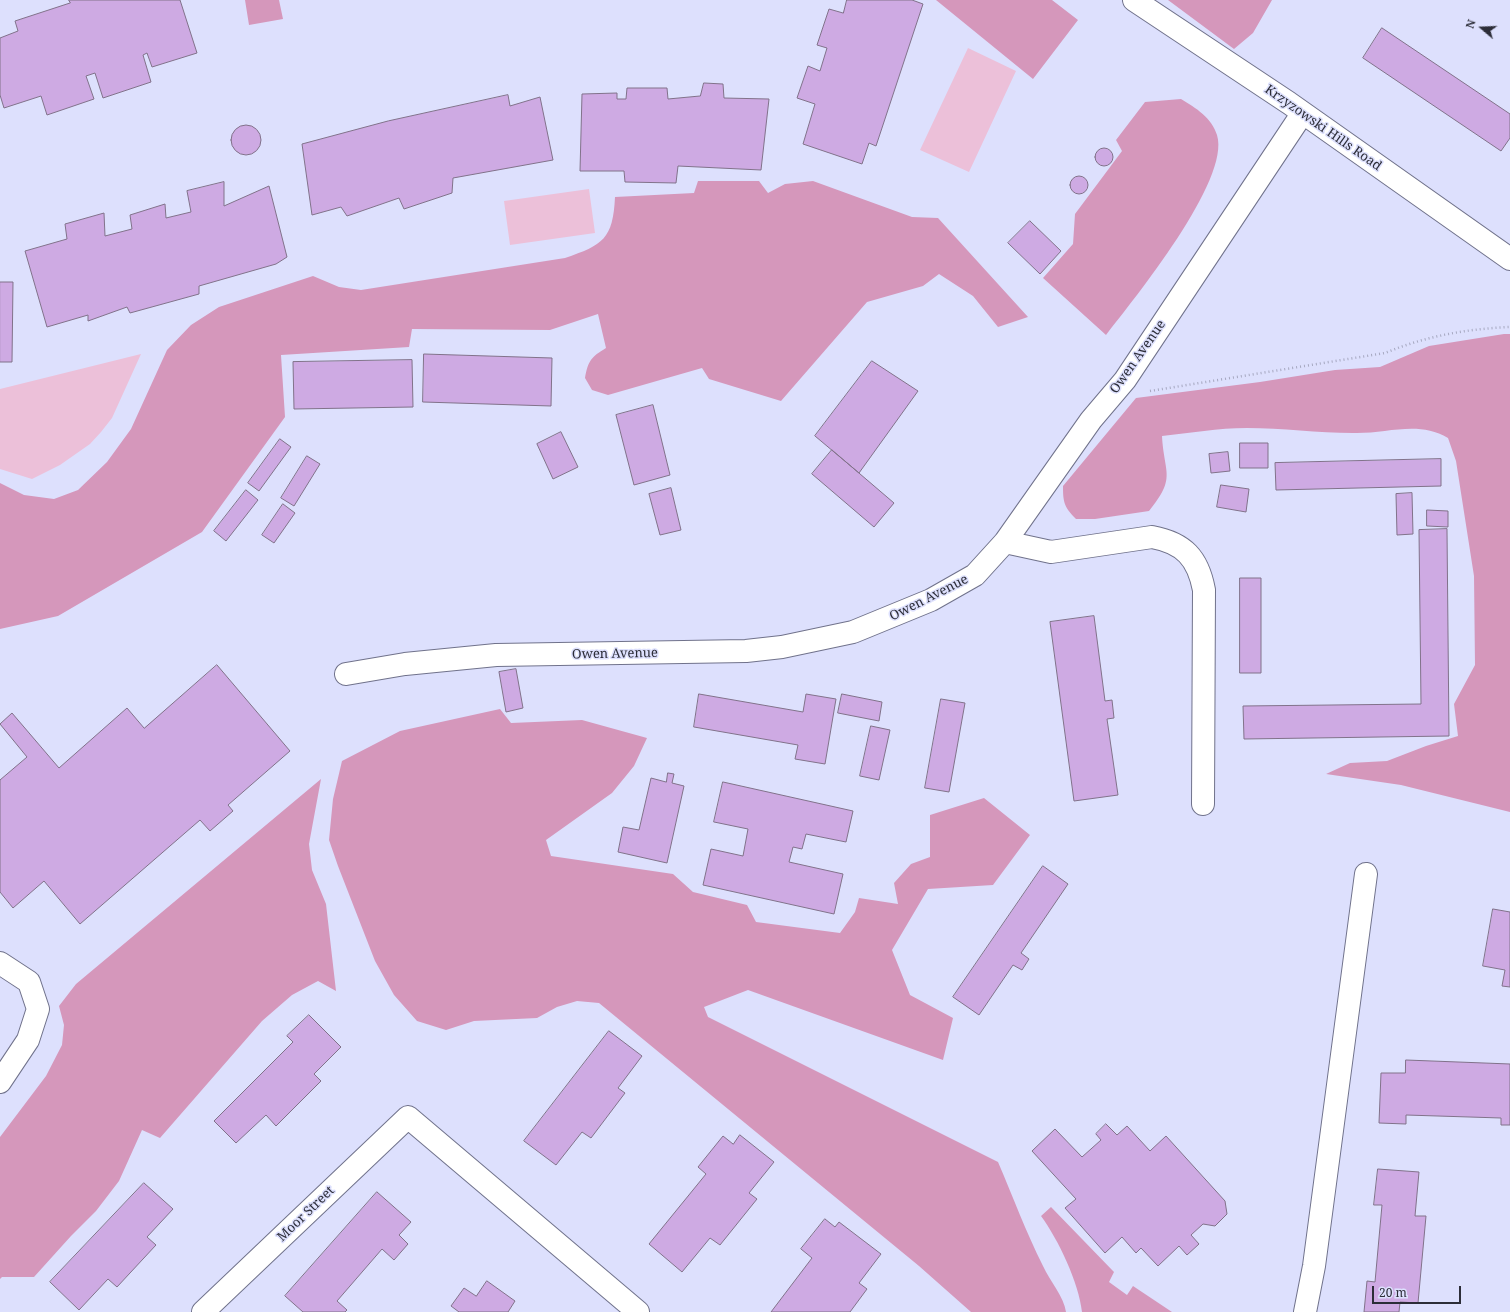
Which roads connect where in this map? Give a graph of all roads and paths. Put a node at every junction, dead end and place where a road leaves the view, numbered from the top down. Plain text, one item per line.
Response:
1 (1134, 0) edge
2 (1302, 114) junction
3 (1510, 259) edge
4 (1510, 327) edge
5 (1143, 392) dead end
6 (1005, 542) junction
7 (346, 674) dead end
8 (1203, 804) dead end
9 (1366, 874) dead end
10 (2, 965) edge
11 (0, 1082) edge
12 (203, 1312) edge
13 (638, 1312) edge
14 (1305, 1312) edge

1 - 2 lane, Krzyzowski Hills Road
2 - 3 lane, Krzyzowski Hills Road
2 - 6 lane, Owen Avenue
4 - 5 path
6 - 7 lane, Owen Avenue
6 - 8 lane
9 - 14 lane
10 - 11 lane
12 - 13 lane, Moor Street

